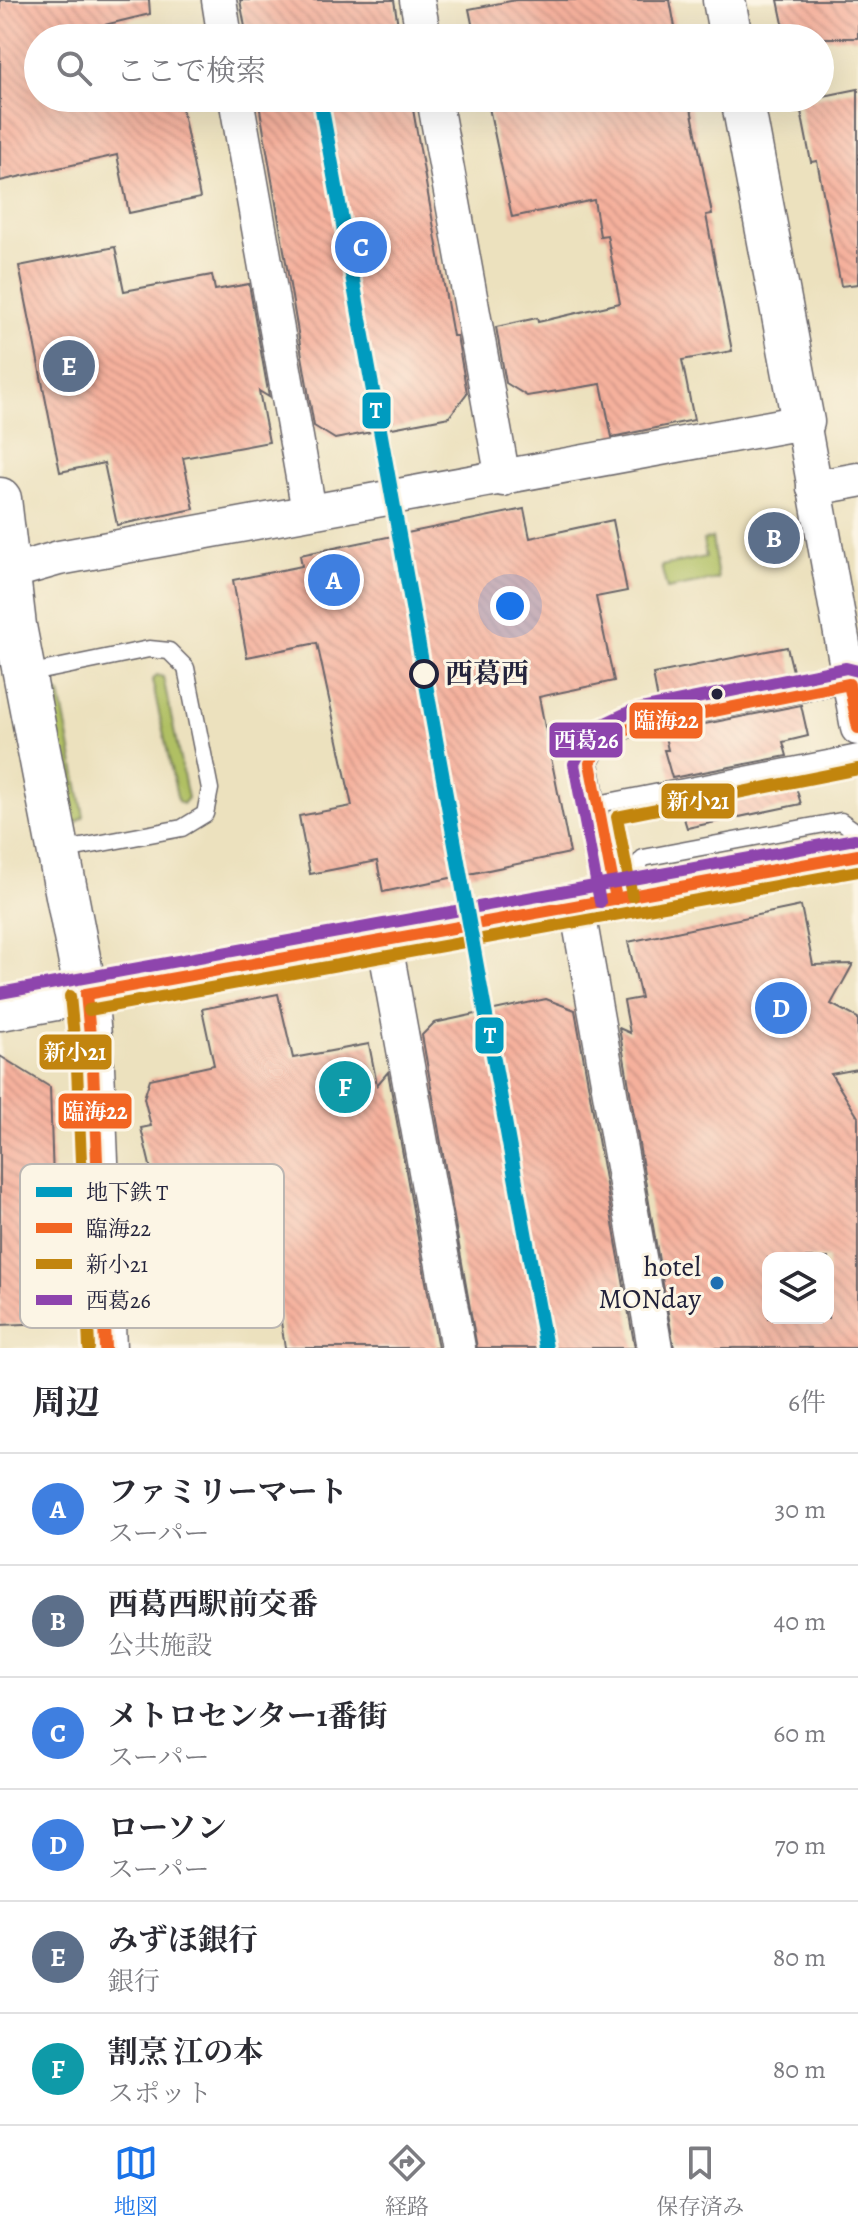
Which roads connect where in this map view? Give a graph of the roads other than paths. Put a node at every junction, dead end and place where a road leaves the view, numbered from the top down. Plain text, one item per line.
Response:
1 (219, 0) edge
2 (417, 0) edge
3 (724, 0) edge
4 (223, 24) edge
5 (421, 24) edge
6 (728, 24) edge
7 (238, 112) edge
8 (437, 112) edge
9 (745, 112) edge
10 (803, 422) junction
11 (503, 479) junction
12 (858, 480) edge
13 (814, 488) junction
14 (0, 499) edge
15 (309, 511) junction
16 (6, 573) edge
17 (25, 675) junction
18 (849, 684) junction
19 (858, 728) edge
20 (858, 753) edge
21 (598, 804) junction
22 (858, 833) edge
23 (60, 851) junction
24 (858, 855) edge
25 (596, 902) junction
26 (384, 939) junction
27 (86, 994) junction
28 (0, 1009) edge
29 (97, 1164) edge
30 (104, 1328) edge
31 (105, 1348) edge
32 (458, 1348) edge
33 (655, 1348) edge

1 - 4 street
2 - 5 street
3 - 6 street
7 - 15 street
8 - 11 street
9 - 10 street
10 - 11 street
10 - 13 street
11 - 15 street
12 - 13 street
13 - 18 street
14 - 16 street
15 - 16 street
16 - 17 street
17 - 23 street
17 - 23 lane
18 - 19 street
18 - 21 lane
20 - 21 lane
21 - 25 lane
22 - 25 lane
23 - 27 street
24 - 25 street
25 - 26 street
25 - 33 street
26 - 27 street
26 - 32 street
27 - 28 street
27 - 29 street
30 - 31 street

